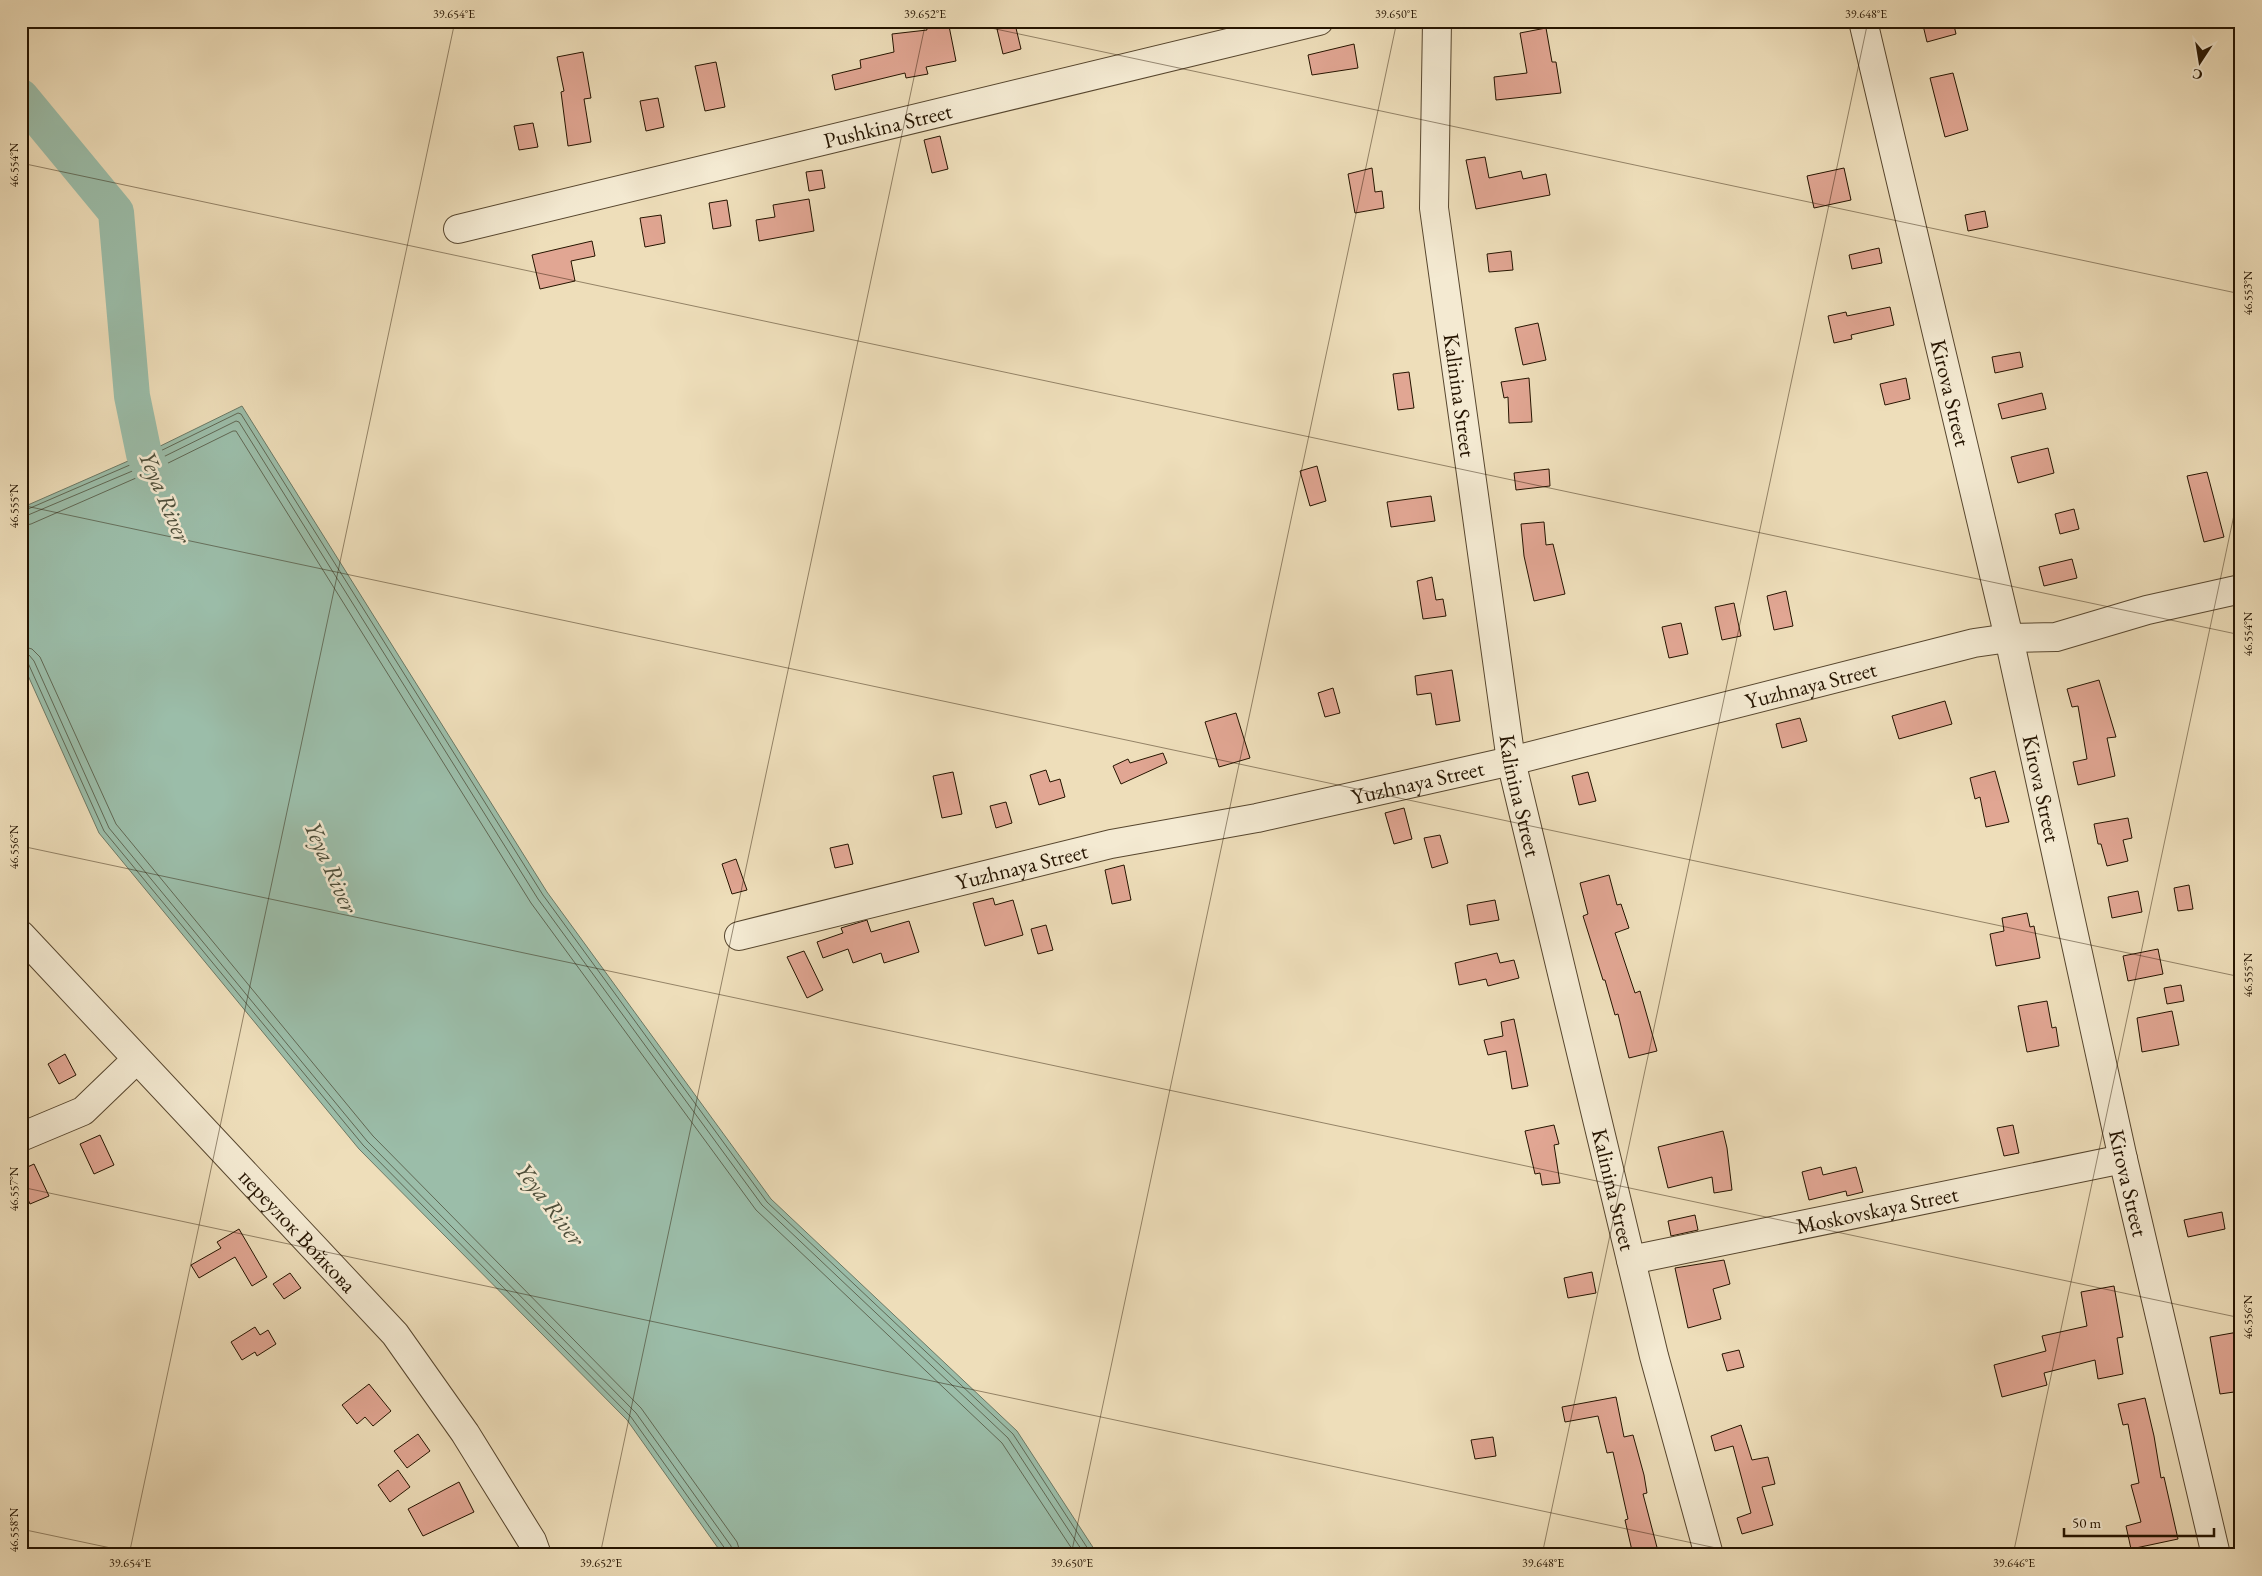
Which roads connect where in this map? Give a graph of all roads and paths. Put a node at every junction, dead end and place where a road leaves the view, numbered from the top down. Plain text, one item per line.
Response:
1 (1319, 21) edge
2 (1437, 21) edge
3 (1863, 21) edge
4 (458, 229) dead end
5 (2241, 589) edge
6 (2009, 638) junction
7 (1512, 762) junction
8 (21, 935) edge
9 (739, 936) dead end
10 (136, 1060) junction
11 (21, 1137) edge
12 (2123, 1159) junction
13 (1631, 1260) junction
14 (537, 1555) edge
15 (1708, 1555) edge
16 (2216, 1555) edge

1 - 4 street, Pushkina Street
2 - 7 street, Kalinina Street
3 - 6 street, Kirova Street
5 - 6 street, Yuzhnaya Street
6 - 7 street, Yuzhnaya Street
6 - 12 street, Kirova Street
7 - 9 street, Yuzhnaya Street
7 - 13 street, Kalinina Street
8 - 10 street, переулок Войкова
10 - 11 street
10 - 14 street, переулок Войкова
12 - 13 street, Moskovskaya Street
12 - 16 street, Kirova Street
13 - 15 street, Kalinina Street

